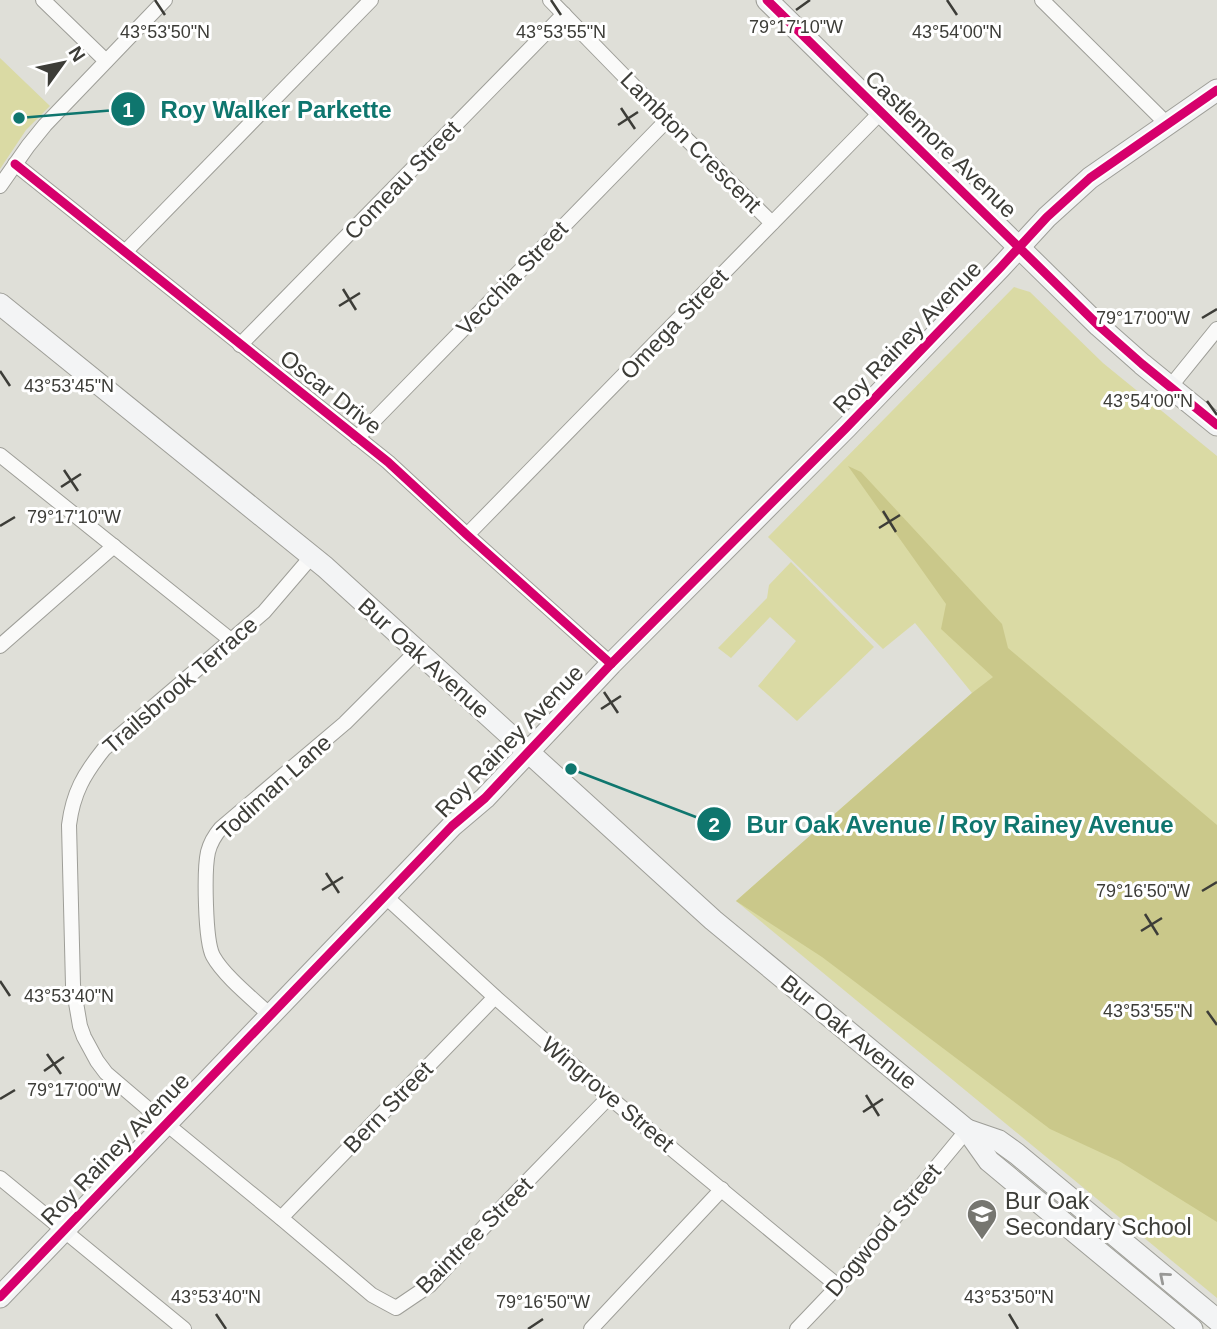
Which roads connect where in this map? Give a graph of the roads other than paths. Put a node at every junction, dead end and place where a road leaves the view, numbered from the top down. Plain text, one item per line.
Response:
1 (43, 0) edge
2 (165, 0) edge
3 (371, 0) edge
4 (550, 0) edge
5 (766, 0) edge
6 (1042, 0) edge
7 (564, 15) junction
8 (106, 61) junction
9 (1217, 90) edge
10 (881, 112) junction
11 (667, 120) junction
12 (1167, 124) junction
13 (15, 164) junction
14 (0, 186) edge
15 (772, 223) junction
16 (1019, 247) junction
17 (125, 252) junction
18 (0, 304) edge
19 (1217, 329) edge
20 (240, 345) junction
21 (1170, 387) junction
22 (1217, 425) edge
23 (357, 438) junction
24 (0, 455) edge
25 (467, 535) junction
26 (114, 546) junction
27 (312, 556) junction
28 (232, 640) junction
29 (0, 646) edge
30 (417, 651) junction
31 (611, 664) junction
32 (528, 753) junction
33 (385, 896) junction
34 (495, 997) junction
35 (270, 1016) junction
36 (609, 1097) junction
37 (166, 1124) junction
38 (967, 1130) junction
39 (0, 1178) edge
40 (722, 1189) junction
41 (281, 1218) junction
42 (64, 1231) junction
43 (838, 1286) junction
44 (0, 1297) edge
45 (1217, 1320) edge
46 (184, 1329) edge
47 (591, 1329) edge
48 (797, 1329) edge
49 (1192, 1329) edge

1 - 8 street
2 - 8 street
3 - 17 street
4 - 7 street, Lambton Crescent
5 - 10 street, Castlemore Avenue
6 - 12 street
7 - 11 street, Lambton Crescent
7 - 20 street, Comeau Street
8 - 13 street
9 - 12 street, Roy Rainey Avenue
10 - 15 street, Omega Street
10 - 16 street, Castlemore Avenue
11 - 15 street, Lambton Crescent
11 - 23 street, Vecchia Street
12 - 16 street, Roy Rainey Avenue
13 - 14 street
13 - 17 street, Oscar Drive
15 - 25 street, Omega Street
16 - 21 street, Castlemore Avenue
16 - 31 street, Roy Rainey Avenue
17 - 20 street, Oscar Drive
18 - 27 street, Bur Oak Avenue
19 - 21 street
20 - 23 street, Oscar Drive
21 - 22 street, Castlemore Avenue
23 - 25 street, Oscar Drive
24 - 26 street
25 - 31 street, Oscar Drive
26 - 28 street
26 - 29 street
27 - 28 street, Trailsbrook Terrace
27 - 30 street, Bur Oak Avenue
28 - 37 street, Trailsbrook Terrace
30 - 32 street, Bur Oak Avenue
30 - 35 street, Todiman Lane
31 - 32 street, Roy Rainey Avenue
32 - 33 street, Roy Rainey Avenue
32 - 38 street, Bur Oak Avenue
33 - 34 street, Wingrove Street
33 - 35 street, Roy Rainey Avenue
34 - 36 street, Wingrove Street
34 - 41 street, Bern Street
35 - 37 street, Roy Rainey Avenue
36 - 40 street, Wingrove Street
36 - 41 street, Baintree Street
37 - 41 street, Baintree Street
37 - 42 street, Roy Rainey Avenue
38 - 43 street, Dogwood Street
45 -> 38 street, Bur Oak Avenue
38 - 49 street, Bur Oak Avenue
39 - 42 street
40 - 43 street, Wingrove Street
40 - 47 street
42 - 44 street, Roy Rainey Avenue
42 - 46 street
43 - 48 street, Dogwood Street

